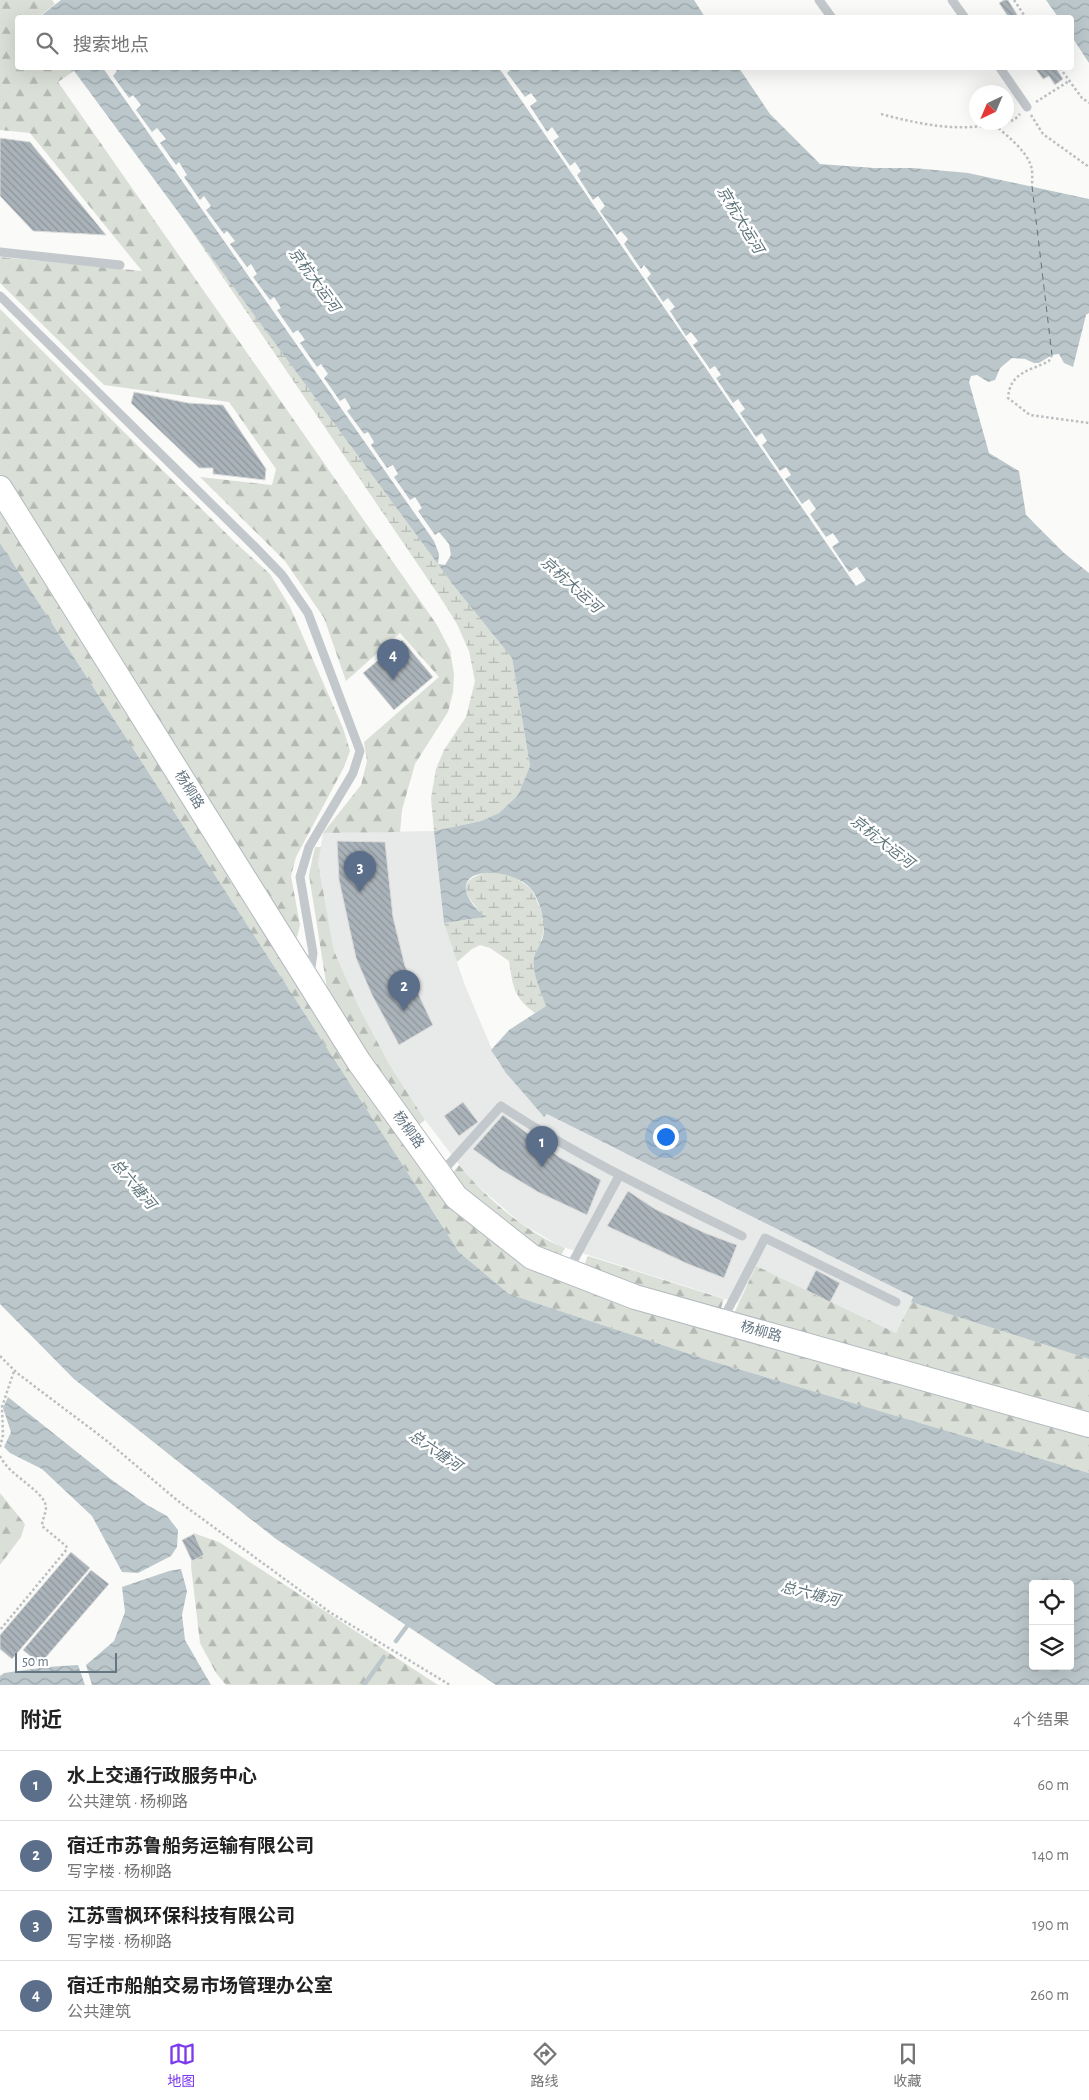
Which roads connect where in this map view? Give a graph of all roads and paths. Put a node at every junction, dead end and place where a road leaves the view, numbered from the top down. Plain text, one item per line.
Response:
1 (819, 0) edge
2 (952, 0) edge
3 (1014, 0) edge
4 (830, 15) edge
5 (963, 15) edge
6 (1024, 15) edge
7 (1001, 70) edge
8 (1061, 70) edge
9 (1069, 81) junction
10 (1089, 103) edge
11 (1028, 107) junction
12 (881, 114) dead end
13 (1014, 120) edge
14 (969, 126) edge
15 (1000, 130) edge
16 (1089, 168) edge
17 (1032, 186) dead end
18 (0, 252) edge
19 (120, 265) dead end
20 (0, 296) edge
21 (1052, 355) dead end
22 (1089, 423) edge
23 (0, 488) edge
24 (309, 982) junction
25 (440, 1175) junction
26 (619, 1176) junction
27 (742, 1236) dead end
28 (568, 1271) junction
29 (896, 1302) dead end
30 (722, 1321) junction
31 (0, 1356) edge
32 (14, 1370) junction
33 (1089, 1425) edge
34 (0, 1447) edge
35 (0, 1456) edge
36 (0, 1630) edge
37 (450, 1685) edge

1 - 4 lane
2 - 5 lane
3 - 6 path
7 - 11 lane
8 - 9 path
9 - 10 path
9 - 11 path
11 - 13 path
11 - 16 path
12 - 14 path
15 - 17 path
18 - 19 lane
20 - 24 lane
21 - 22 path
23 - 24 street, 杨柳路
24 - 25 street, 杨柳路
25 - 26 lane
25 - 28 street, 杨柳路
26 - 27 lane
26 - 28 lane
28 - 30 street, 杨柳路
29 - 30 lane
30 - 33 street, 杨柳路
31 - 32 path
32 - 34 path
32 - 37 path
35 - 36 path

